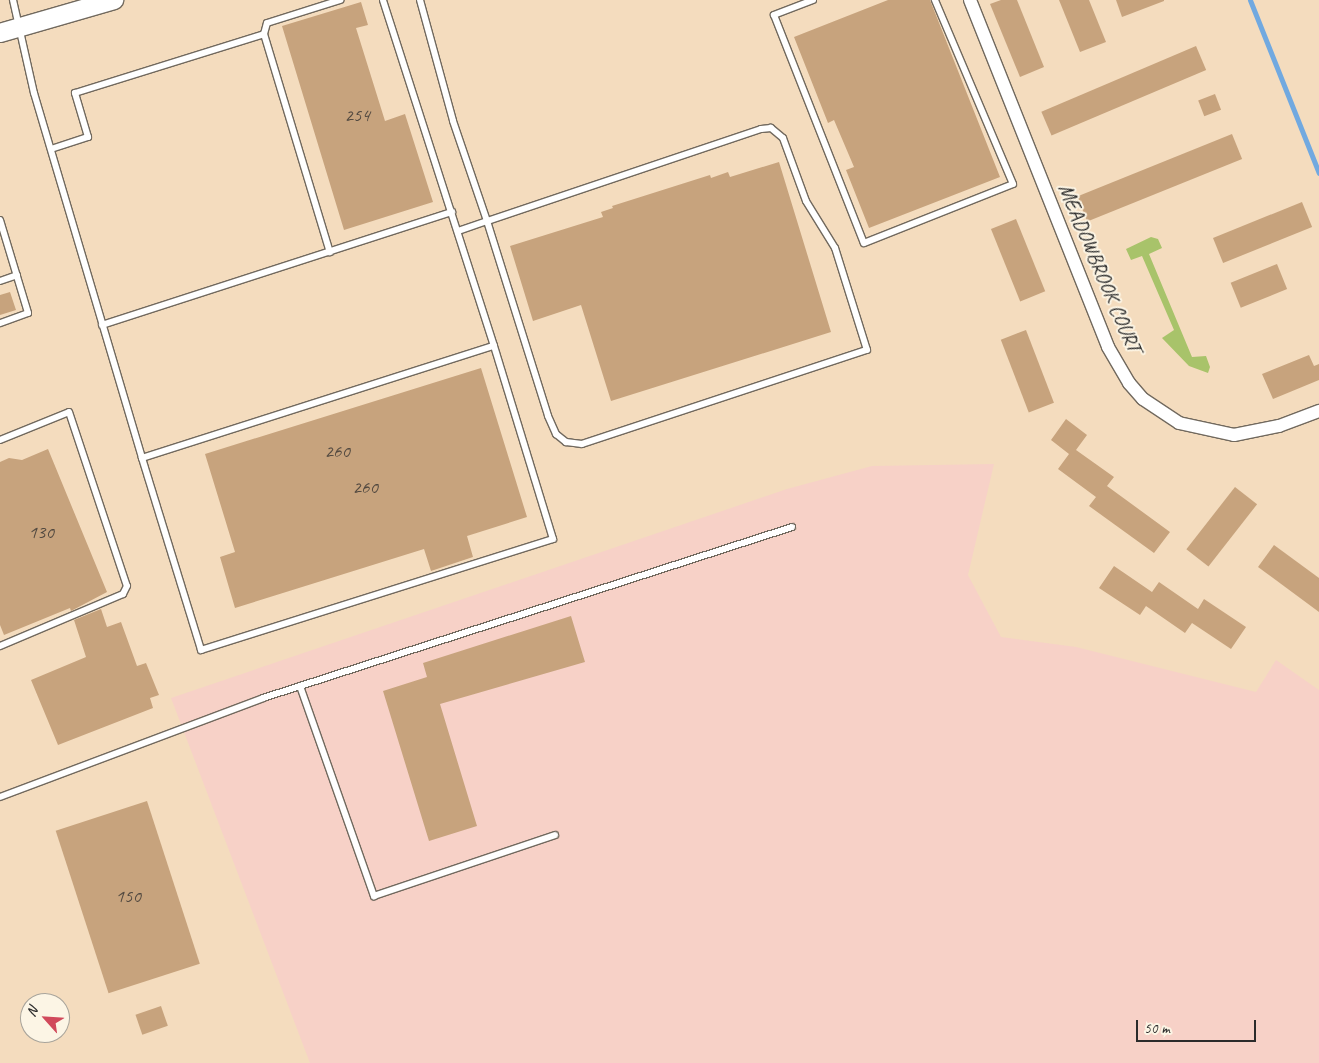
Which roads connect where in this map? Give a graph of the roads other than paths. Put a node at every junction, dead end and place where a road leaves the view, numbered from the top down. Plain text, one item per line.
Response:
1 (13, 0) edge
2 (114, 0) edge
3 (340, 0) edge
4 (382, 0) edge
5 (420, 0) edge
6 (813, 0) edge
7 (935, 0) edge
8 (970, 0) edge
9 (21, 27) junction
10 (0, 33) edge
11 (264, 34) junction
12 (51, 149) junction
13 (452, 212) junction
14 (0, 220) edge
15 (487, 221) junction
16 (458, 231) junction
17 (2, 236) edge
18 (330, 252) junction
19 (17, 275) junction
20 (0, 281) edge
21 (0, 323) edge
22 (102, 325) junction
23 (494, 346) junction
24 (1319, 411) edge
25 (0, 440) edge
26 (142, 458) junction
27 (792, 527) dead end
28 (0, 646) edge
29 (300, 686) junction
30 (0, 797) edge
31 (555, 835) dead end

1 - 9 lane
2 - 9 main road
3 - 11 lane
4 - 13 lane
5 - 15 lane
6 - 7 lane
8 - 24 street, MEADOWBROOK COURT
9 - 10 main road
9 - 12 lane
11 - 12 lane
11 - 18 lane
12 - 22 lane
13 - 16 lane
13 - 18 lane
14 - 17 lane
15 - 15 lane
15 - 16 lane
16 - 23 lane
17 - 19 lane
18 - 22 lane
19 - 20 lane
19 - 21 lane
22 - 26 lane
23 - 26 lane
23 - 26 lane
25 - 28 lane
27 - 29 lane
29 - 30 lane
29 - 31 lane

